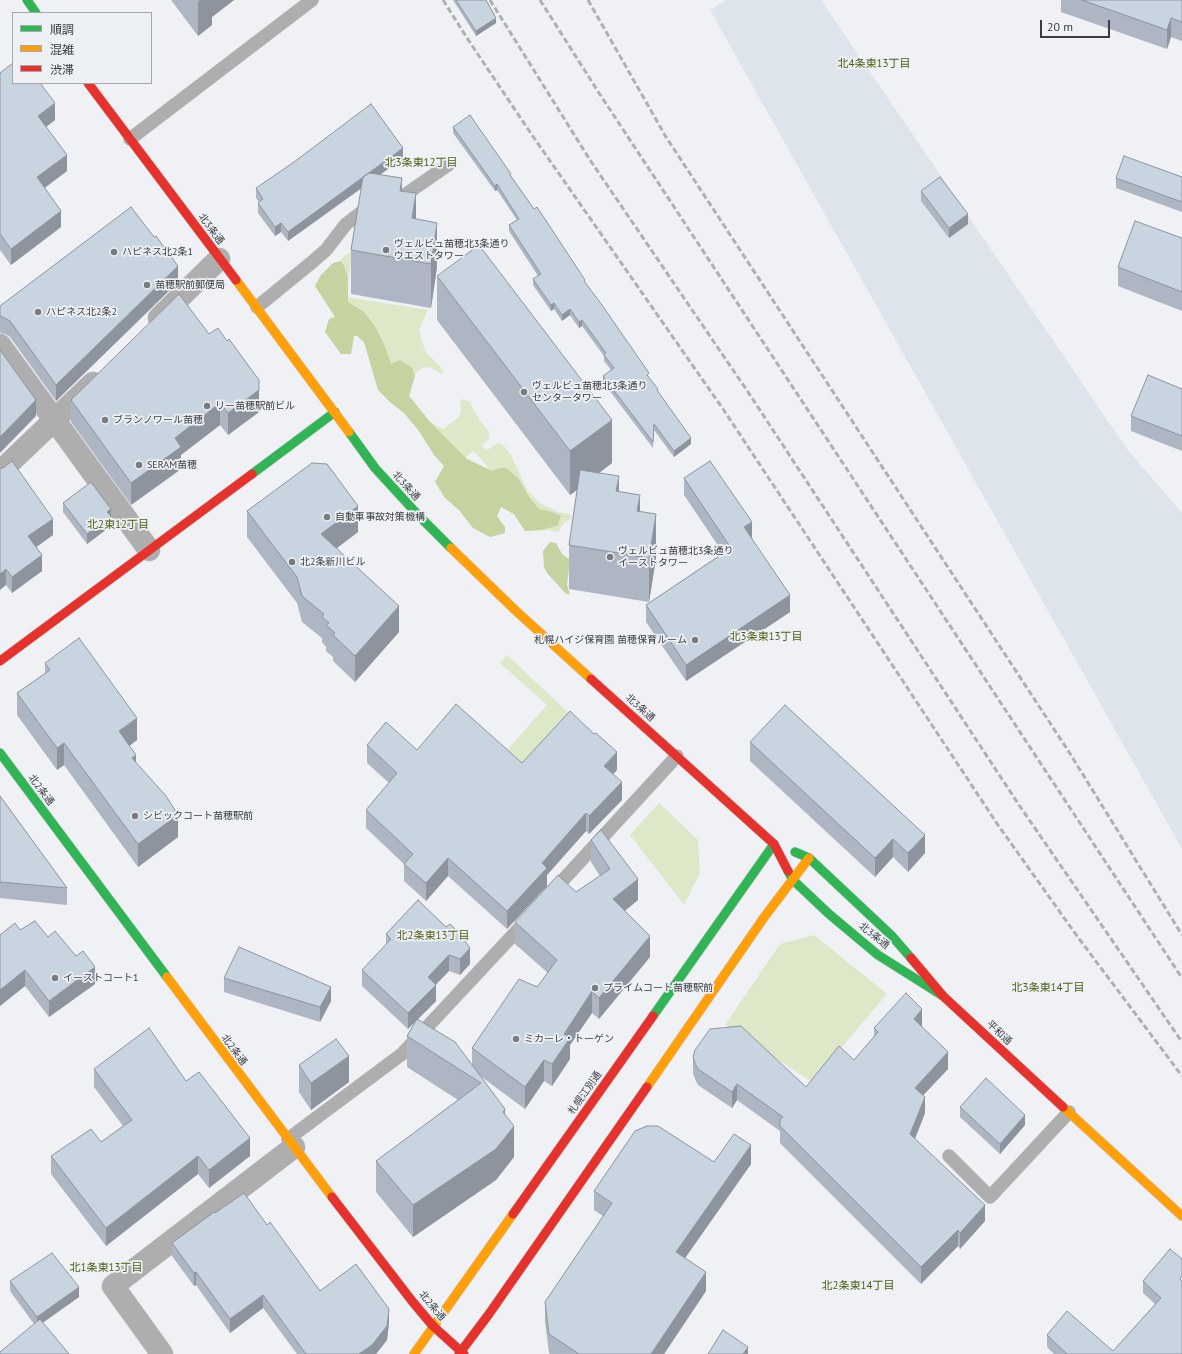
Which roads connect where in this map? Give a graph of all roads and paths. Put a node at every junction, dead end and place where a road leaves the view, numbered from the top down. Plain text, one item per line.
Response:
1 (27, 0) edge
2 (312, 0) edge
3 (35, 12) edge
4 (89, 84) edge
5 (130, 139) junction
6 (448, 165) dead end
7 (219, 259) junction
8 (257, 307) junction
9 (146, 331) edge
10 (0, 345) edge
11 (106, 370) edge
12 (335, 412) junction
13 (55, 420) junction
14 (0, 472) edge
15 (149, 550) junction
16 (0, 661) edge
17 (0, 753) edge
18 (677, 756) junction
19 (774, 844) junction
20 (809, 858) junction
21 (793, 880) junction
22 (942, 996) junction
23 (1069, 1112) junction
24 (291, 1143) junction
25 (948, 1156) dead end
26 (1182, 1216) edge
27 (433, 1326) junction
28 (461, 1353) edge
29 (162, 1354) edge
30 (414, 1354) edge

1 - 3 street
2 - 5 lane
4 - 5 street, 北3条通
5 - 7 street, 北3条通
6 - 8 lane
7 - 8 street, 北3条通
7 - 9 street
8 - 12 street, 北3条通
10 - 13 street
11 - 13 street
12 - 15 street
12 - 18 street, 北3条通
13 - 14 street
13 - 15 street
15 - 16 street
17 - 24 street, 北2条通
18 - 19 street, 北3条通
18 - 24 lane
19 - 20 street, 北3条通
19 - 21 street, 北3条通
19 - 27 street, 札幌江別通
20 - 21 street
20 - 22 street, 平和通
21 - 22 street, 北3条通
21 - 28 street
22 - 23 street, 平和通
23 - 25 lane
23 - 26 street, 平和通
24 - 27 street, 北2条通
24 - 29 street
27 - 28 street, 北2条通
27 - 30 street, 札幌江別通

